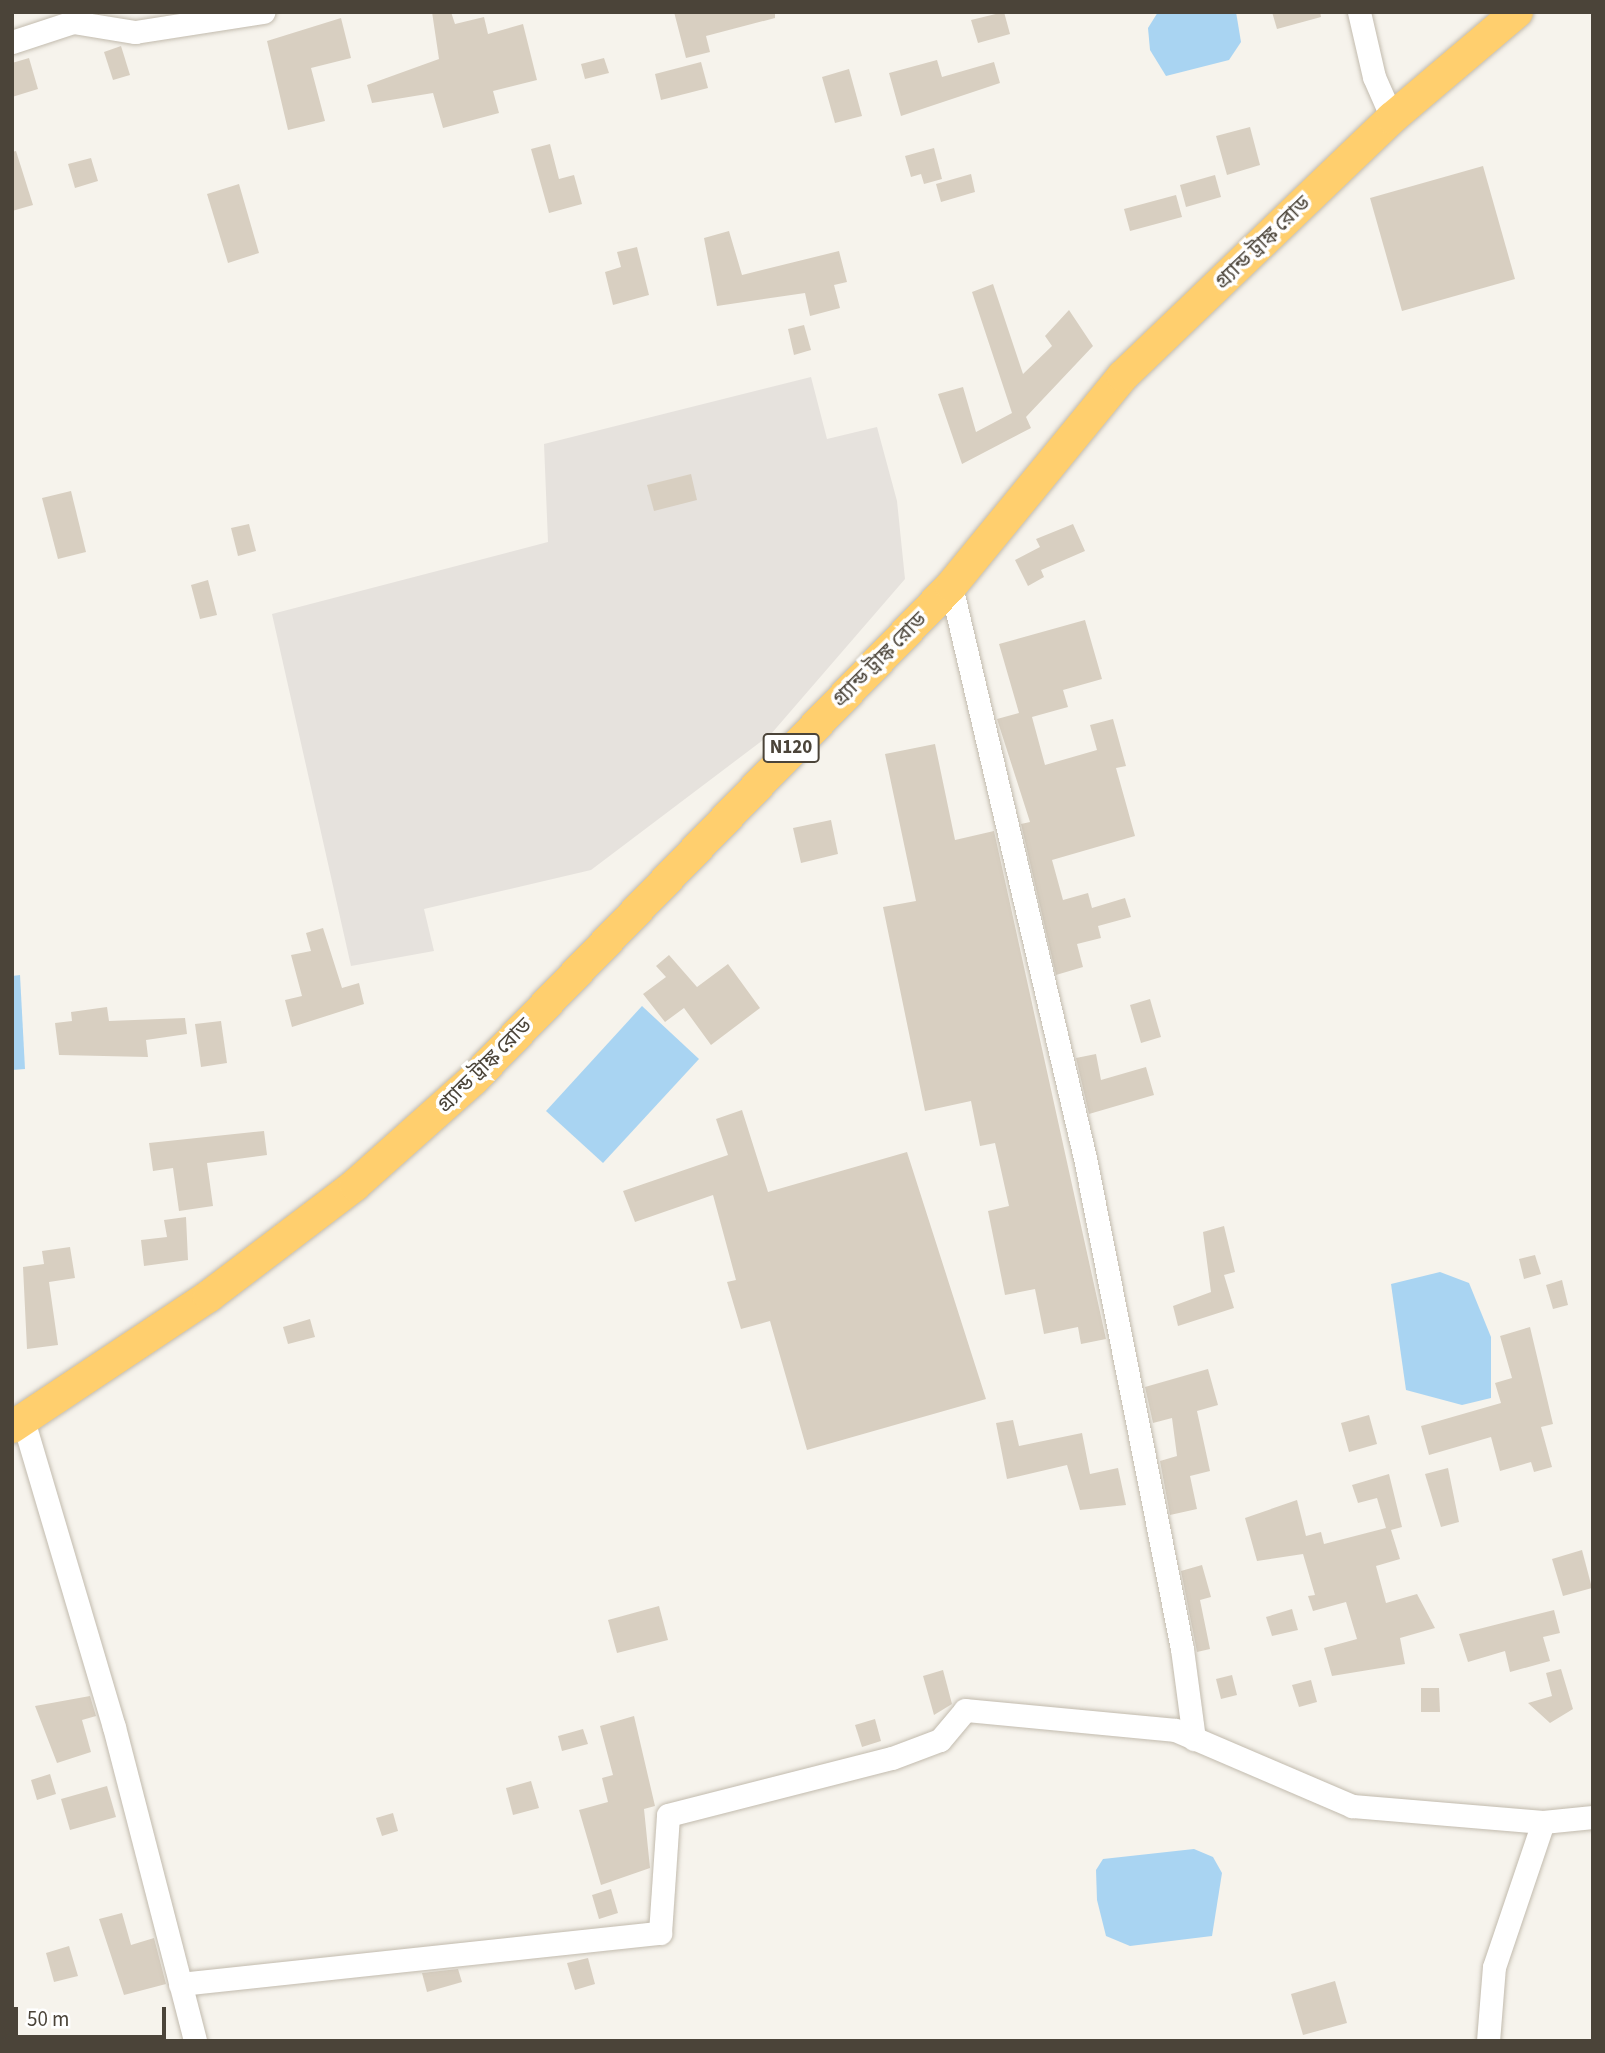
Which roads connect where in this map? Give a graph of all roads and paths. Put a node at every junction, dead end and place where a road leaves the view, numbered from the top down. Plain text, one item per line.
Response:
1 (263, 12) edge
2 (1359, 12) edge
3 (1517, 12) edge
4 (12, 42) edge
5 (1392, 118) junction
6 (951, 586) junction
7 (18, 1423) edge
8 (1194, 1739) junction
9 (1593, 1817) edge
10 (1543, 1822) junction
11 (180, 1984) junction
12 (195, 2041) edge
13 (1488, 2041) edge

1 - 4 street
2 - 5 street
3 - 5 highway, গ্র্যান্ড ট্রাঙ্ক রোড / N120
5 - 6 highway, গ্র্যান্ড ট্রাঙ্ক রোড / N120
6 - 7 highway, গ্র্যান্ড ট্রাঙ্ক রোড / N120
6 - 8 street
7 - 11 street
8 - 10 street
8 - 11 street
9 - 10 street
10 - 13 street
11 - 12 street

